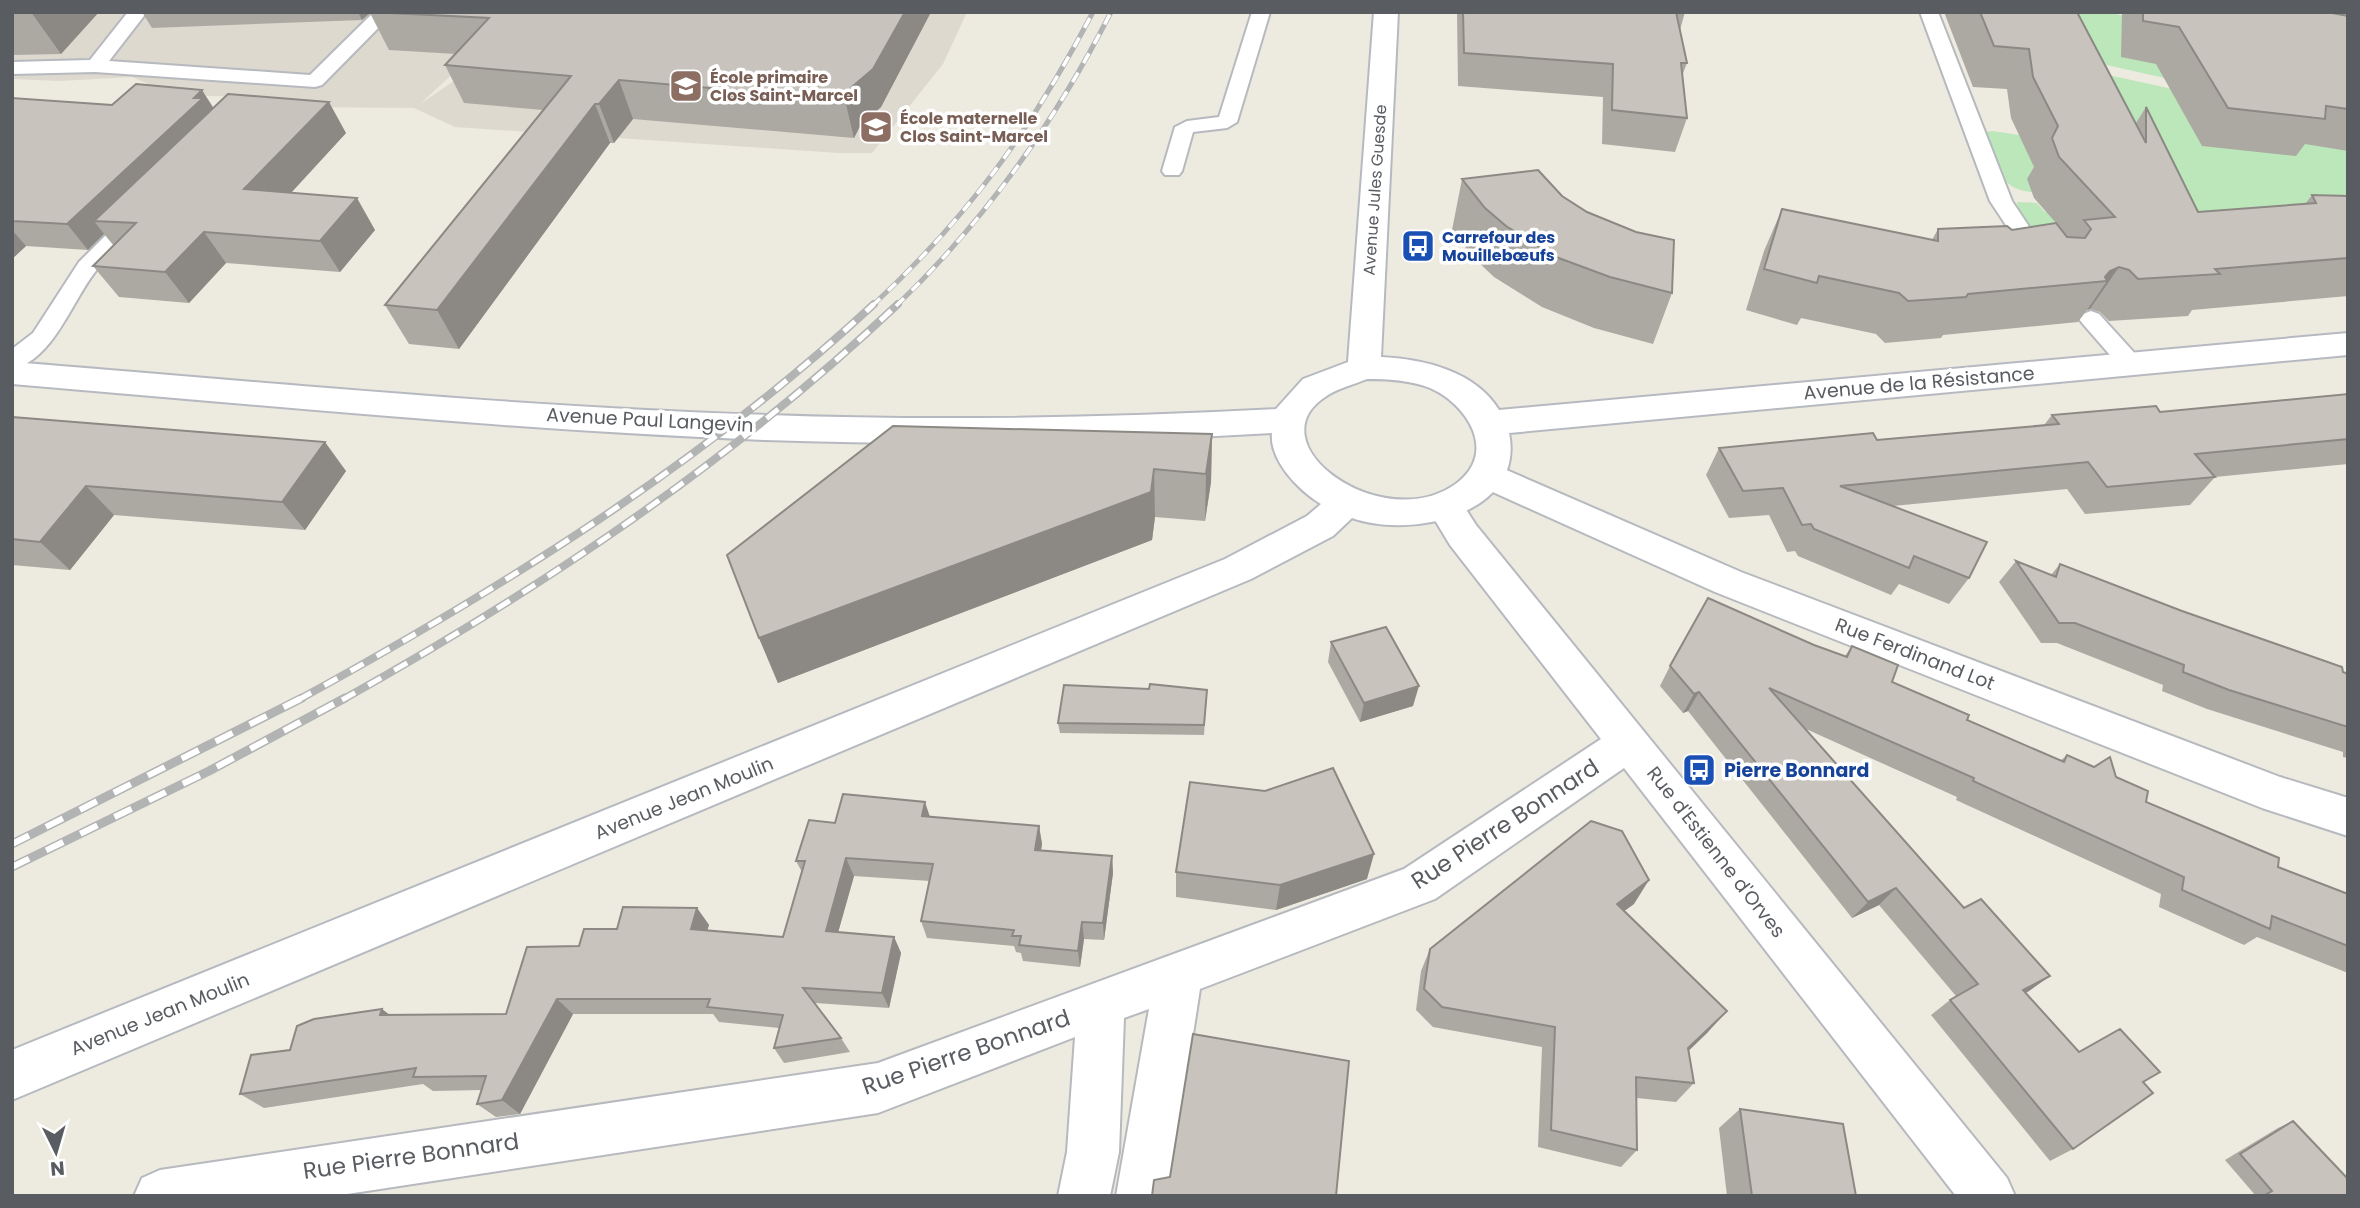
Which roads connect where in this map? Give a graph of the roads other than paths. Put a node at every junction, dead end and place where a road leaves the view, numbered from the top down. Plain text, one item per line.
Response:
1 (138, 12) edge
2 (385, 12) edge
3 (1261, 12) edge
4 (1386, 12) edge
5 (1930, 12) edge
6 (95, 66) junction
7 (12, 68) edge
8 (1172, 172) dead end
9 (155, 200) edge
10 (2050, 272) edge
11 (2091, 319) edge
12 (2348, 344) edge
13 (12, 362) edge
14 (2131, 364) junction
15 (1364, 368) junction
16 (12, 373) edge
17 (1288, 421) junction
18 (1490, 423) junction
19 (1488, 475) junction
20 (1346, 503) junction
21 (1445, 507) junction
22 (1630, 744) junction
23 (2348, 817) edge
24 (1178, 976) junction
25 (1101, 1005) junction
26 (12, 1075) edge
27 (160, 1196) edge
28 (1084, 1196) edge
29 (1142, 1196) edge
30 (1989, 1196) edge

1 - 6 lane
2 - 6 lane
3 - 8 lane
4 - 15 main road, Avenue Jules Guesde
5 - 10 lane
6 - 7 lane
9 - 13 lane
11 - 14 lane
12 - 14 main road, Avenue de la Résistance
14 - 18 main road, Avenue de la Résistance
15 - 17 main road
15 - 18 main road
16 - 17 main road, Avenue Paul Langevin
17 - 20 main road
18 - 19 main road
19 - 21 main road
19 - 23 main road, Rue Ferdinand Lot
20 - 21 main road
20 - 26 main road, Avenue Jean Moulin
21 - 22 main road, Rue d'Estienne d'Orves
22 - 24 main road, Rue Pierre Bonnard
22 - 30 main road, Rue d'Estienne d'Orves
24 - 25 main road, Rue Pierre Bonnard
24 - 29 main road
25 - 27 main road, Rue Pierre Bonnard
25 - 28 main road

